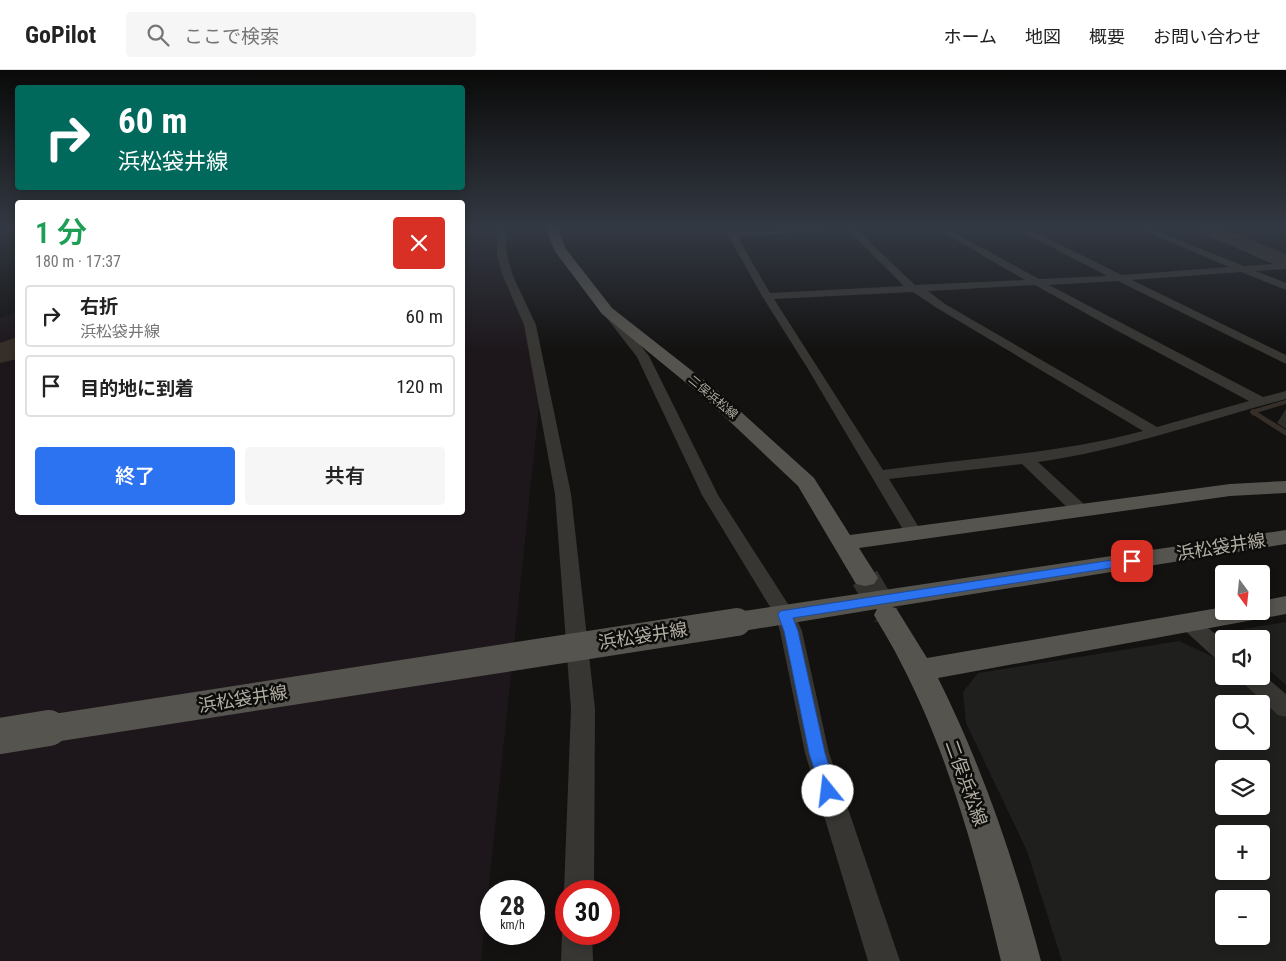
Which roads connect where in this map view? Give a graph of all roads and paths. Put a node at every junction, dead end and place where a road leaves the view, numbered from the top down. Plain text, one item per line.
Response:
1 (505, 268) edge
2 (574, 268) edge
3 (751, 268) edge
4 (891, 268) edge
5 (1013, 268) edge
6 (1098, 268) edge
7 (1239, 268) edge
8 (1263, 268) edge
9 (1242, 269) junction
10 (1119, 278) junction
11 (1040, 282) junction
12 (1286, 287) edge
13 (912, 288) junction
14 (767, 296) junction
15 (607, 311) junction
16 (1286, 360) edge
17 (1286, 395) edge
18 (1260, 402) junction
19 (1153, 431) junction
20 (1025, 458) junction
21 (879, 475) junction
22 (1286, 477) edge
23 (1286, 486) edge
24 (1230, 490) junction
25 (1080, 510) junction
26 (914, 534) junction
27 (1286, 538) edge
28 (843, 543) junction
29 (865, 578) tunnel mouth
30 (1286, 606) edge
31 (1270, 609) edge
32 (785, 615) junction
33 (886, 615) tunnel mouth
34 (1215, 618) edge
35 (1189, 623) junction
36 (1215, 645) edge
37 (920, 670) junction
38 (1260, 685) edge
39 (1286, 708) edge
40 (0, 736) edge
41 (579, 880) edge
42 (578, 945) edge
43 (577, 961) edge
44 (884, 961) edge
45 (1021, 961) edge

1 - 41 street
2 - 15 main road, 二俣浜松線
3 - 14 street
4 - 13 street
5 - 11 street
6 - 10 street
7 - 9 street
8 - 9 street
9 - 10 street
9 - 12 street
10 - 11 street
10 - 16 street
11 - 13 street
11 - 18 street
13 - 14 street
13 - 19 street
14 - 21 street
15 - 28 main road, 二俣浜松線
15 - 32 street
17 - 18 street
18 - 19 street
19 - 20 street
20 - 21 street
20 - 25 street
21 - 26 street
22 - 24 main road
23 - 24 main road
24 - 25 main road
25 - 26 main road
26 - 28 main road
27 - 32 main road, 浜松袋井線
28 - 29 main road, 二俣浜松線
30 - 31 main road
32 - 40 main road, 浜松袋井線, bridge
32 - 44 street
33 - 37 main road, 二俣浜松線
34 - 35 main road
35 - 36 street
35 - 37 main road
37 - 45 main road, 二俣浜松線
38 - 39 street
42 - 43 street

